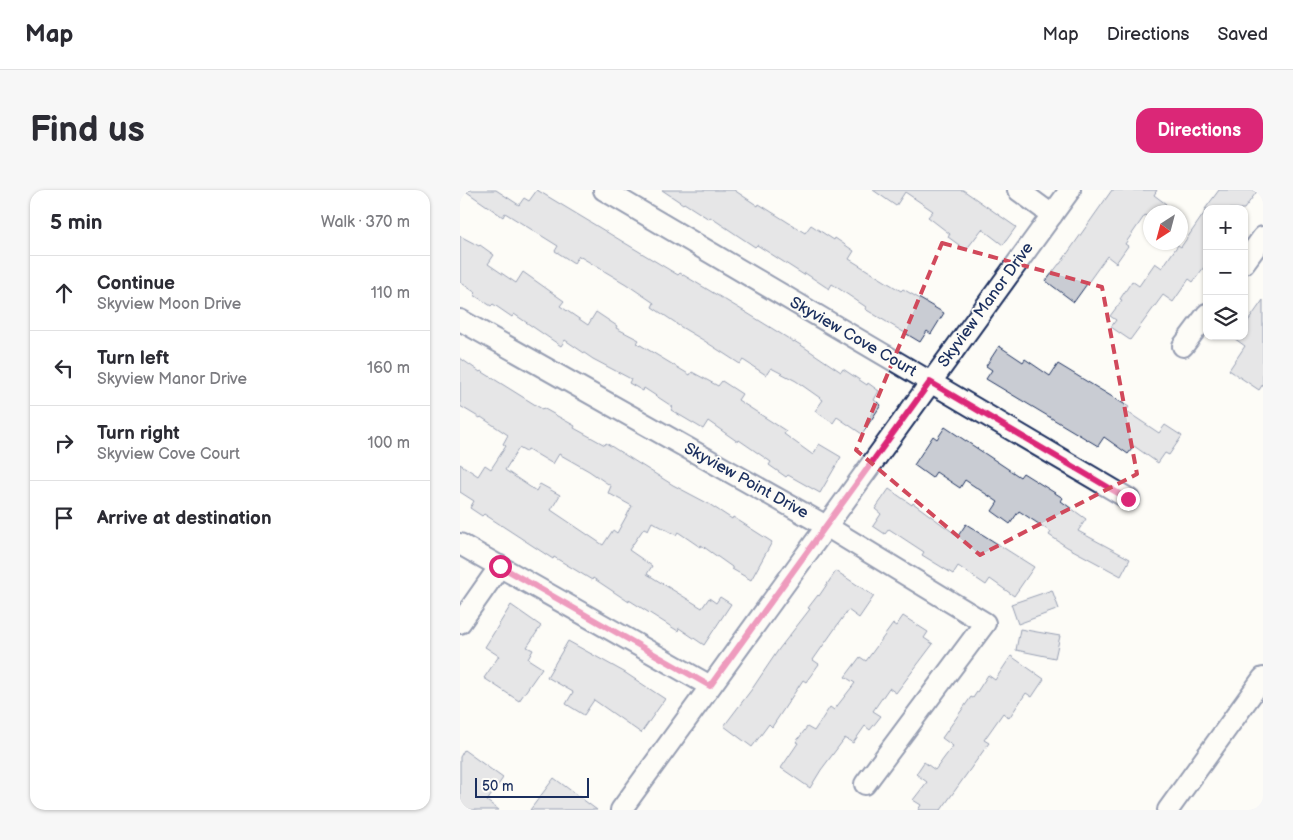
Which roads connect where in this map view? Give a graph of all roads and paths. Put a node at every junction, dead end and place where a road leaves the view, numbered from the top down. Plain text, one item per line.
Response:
1 (604, 190) edge
2 (1018, 190) edge
3 (1070, 190) edge
4 (1052, 214) junction
5 (1263, 237) edge
6 (1248, 258) edge
7 (1203, 319) edge
8 (460, 320) edge
9 (1183, 346) dead end
10 (930, 382) junction
11 (1128, 499) dead end
12 (826, 526) junction
13 (460, 544) edge
14 (500, 566) junction
15 (460, 623) edge
16 (1263, 678) edge
17 (710, 686) junction
18 (865, 784) dead end
19 (621, 810) edge
20 (1168, 810) edge

1 - 10 street, Skyview Cove Court
2 - 4 street
3 - 4 street, Skyview Manor Drive
4 - 10 street, Skyview Manor Drive
5 - 6 street
7 - 9 street
8 - 12 street, Skyview Point Drive
10 - 11 street, Skyview Cove Court
10 - 12 street, Skyview Manor Drive
12 - 17 street, Skyview Manor Drive
12 - 18 street, Skyview Point Drive
13 - 14 street
14 - 15 street
14 - 17 street
16 - 20 street
17 - 19 street, Skyview Manor Drive

